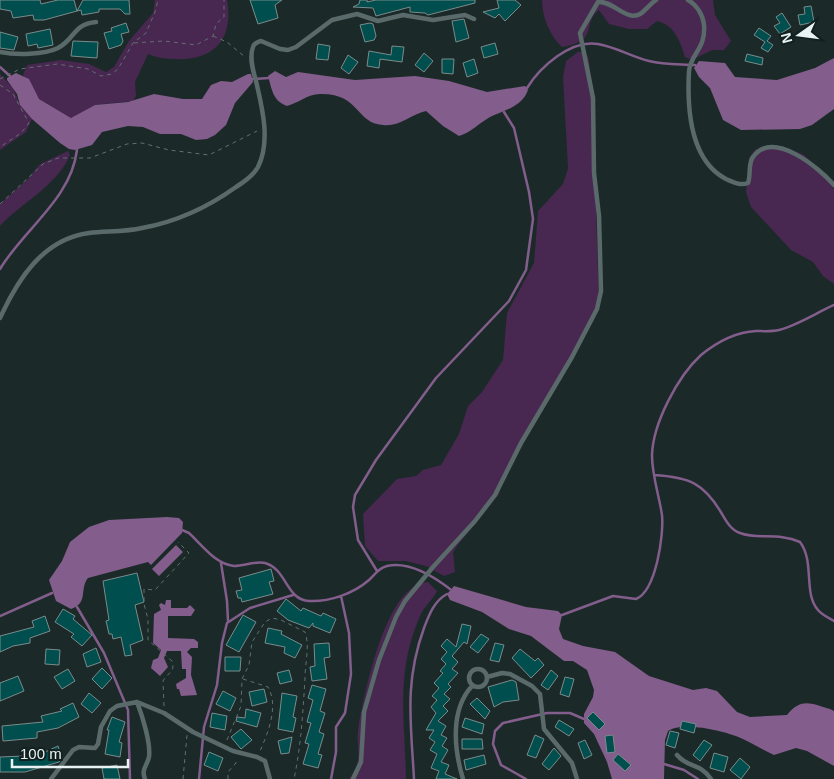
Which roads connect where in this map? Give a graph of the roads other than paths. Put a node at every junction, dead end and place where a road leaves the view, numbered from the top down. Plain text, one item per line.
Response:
1 (656, 0) edge
2 (688, 0) edge
3 (474, 19) dead end
4 (96, 22) dead end
5 (0, 52) edge
6 (834, 185) edge
7 (0, 318) edge
8 (487, 677) junction
9 (472, 686) junction
10 (138, 702) junction
11 (677, 755) dead end
12 (51, 779) edge
13 (145, 779) edge
14 (270, 779) edge
15 (353, 779) edge
16 (463, 779) edge
17 (577, 779) edge
18 (711, 779) edge

1 - 15 lane
2 - 6 lane
3 - 7 lane
4 - 5 lane
8 - 9 lane
8 - 9 lane
8 - 17 lane
9 - 16 lane
10 - 12 lane
10 - 13 lane
10 - 14 lane
11 - 18 lane

